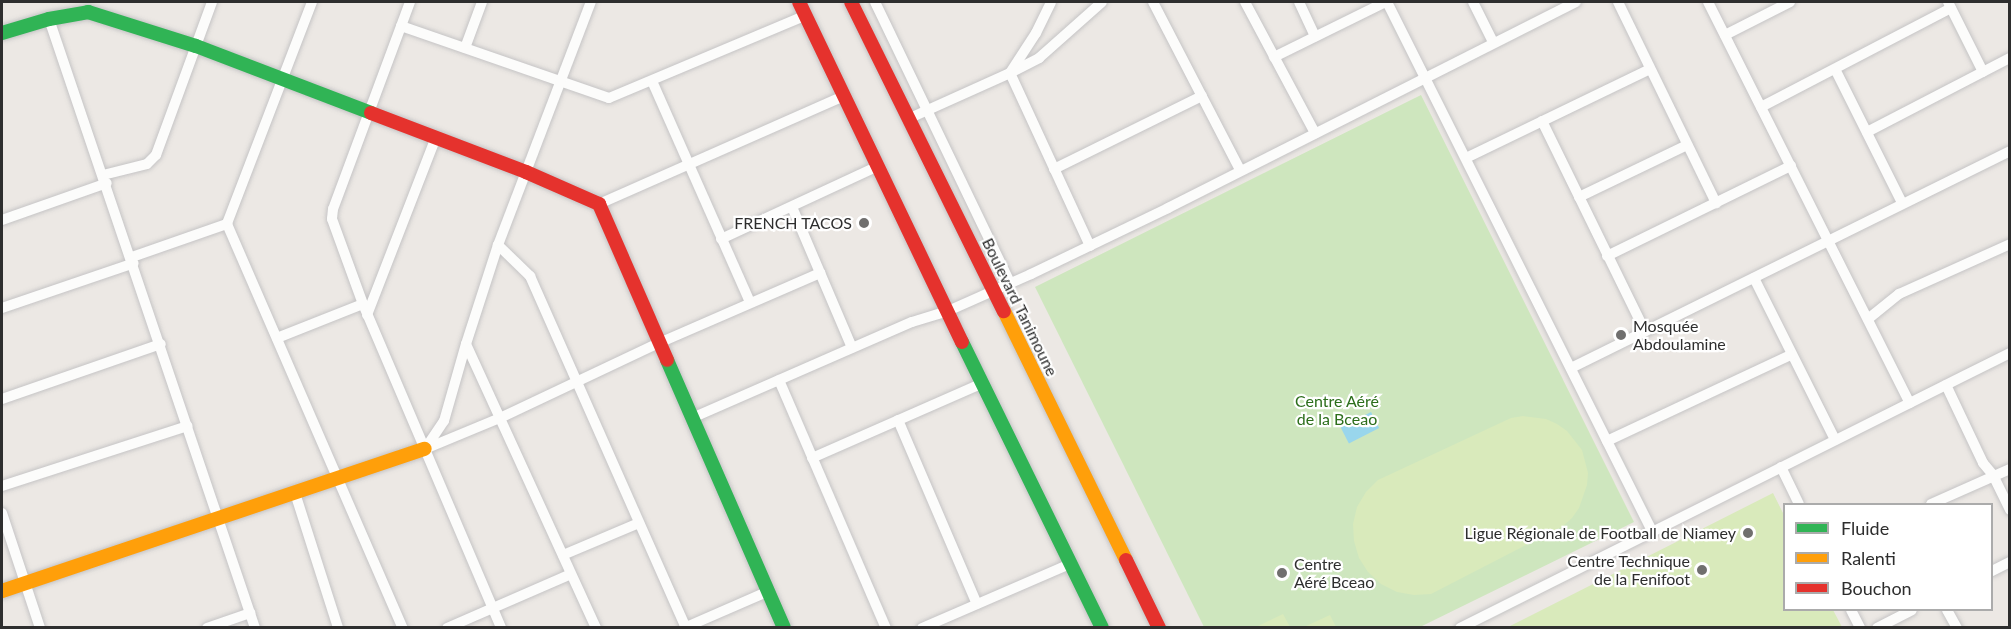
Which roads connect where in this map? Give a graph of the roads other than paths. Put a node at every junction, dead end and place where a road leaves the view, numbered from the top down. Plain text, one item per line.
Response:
1 (212, 2) edge
2 (312, 2) edge
3 (410, 2) edge
4 (483, 2) edge
5 (591, 2) edge
6 (799, 2) edge
7 (850, 2) edge
8 (875, 2) edge
9 (1051, 2) edge
10 (1102, 2) edge
11 (1154, 2) edge
12 (1245, 2) edge
13 (1299, 2) edge
14 (1387, 2) edge
15 (1473, 2) edge
16 (1576, 2) edge
17 (1618, 2) edge
18 (1708, 2) edge
19 (1790, 2) edge
20 (1950, 5) edge
21 (806, 15) junction
22 (50, 19) junction
23 (401, 26) junction
24 (2, 33) edge
25 (1725, 34) junction
26 (1315, 37) junction
27 (1493, 42) junction
28 (196, 46) junction
29 (465, 48) junction
30 (1274, 57) junction
31 (2010, 58) edge
32 (1650, 69) junction
33 (1835, 69) junction
34 (1983, 72) junction
35 (1010, 73) junction
36 (1425, 76) junction
37 (284, 79) junction
38 (652, 81) junction
39 (559, 83) junction
40 (1202, 96) junction
41 (842, 97) junction
42 (1761, 107) junction
43 (927, 111) junction
44 (370, 113) junction
45 (910, 118) junction
46 (1542, 121) junction
47 (1867, 132) junction
48 (1315, 133) junction
49 (436, 137) junction
50 (1687, 145) junction
51 (2010, 151) edge
52 (1466, 158) junction
53 (690, 166) junction
54 (1791, 166) junction
55 (876, 167) junction
56 (1054, 169) junction
57 (1240, 170) junction
58 (526, 172) junction
59 (105, 179) junction
60 (1579, 197) junction
61 (1716, 202) junction
62 (1902, 203) junction
63 (599, 204) junction
64 (792, 207) junction
65 (2, 220) edge
66 (227, 224) junction
67 (721, 239) junction
68 (1828, 241) junction
69 (2010, 244) edge
70 (498, 245) junction
71 (1090, 246) junction
72 (1606, 256) junction
73 (133, 260) junction
74 (820, 273) junction
75 (1754, 278) junction
76 (1010, 284) junction
77 (994, 291) junction
78 (750, 302) junction
79 (2, 308) edge
80 (365, 309) junction
81 (948, 311) junction
82 (1868, 319) junction
83 (1645, 331) junction
84 (277, 338) junction
85 (659, 343) junction
86 (161, 344) junction
87 (466, 344) junction
88 (852, 348) junction
89 (2010, 353) edge
90 (1791, 355) junction
91 (1571, 369) junction
92 (779, 380) junction
93 (577, 381) junction
94 (982, 382) junction
95 (1946, 385) junction
96 (2, 399) edge
97 (1910, 403) junction
98 (500, 418) junction
99 (692, 418) junction
100 (898, 420) junction
101 (189, 426) junction
102 (1835, 440) junction
103 (1607, 441) junction
104 (425, 449) junction
105 (812, 458) junction
106 (1781, 467) junction
107 (2010, 469) edge
108 (1993, 475) junction
109 (337, 479) junction
110 (2, 486) edge
111 (295, 493) junction
112 (1799, 503) edge
113 (1933, 503) edge
114 (2010, 510) edge
115 (2, 513) edge
116 (219, 518) junction
117 (639, 523) junction
118 (1652, 531) junction
119 (563, 555) junction
120 (2010, 562) edge
121 (1072, 564) junction
122 (1993, 570) edge
123 (571, 574) junction
124 (25, 583) junction
125 (2, 591) edge
126 (769, 591) junction
127 (977, 604) junction
128 (493, 608) junction
129 (1852, 611) edge
130 (1908, 611) edge
131 (1948, 611) edge
132 (250, 613) junction
133 (40, 627) edge
134 (207, 627) edge
135 (255, 627) edge
136 (338, 627) edge
137 (403, 627) edge
138 (447, 627) edge
139 (501, 627) edge
140 (596, 627) edge
141 (685, 627) edge
142 (784, 627) edge
143 (886, 627) edge
144 (922, 627) edge
145 (1102, 627) edge
146 (1159, 627) edge
147 (1460, 627) edge
148 (1860, 627) edge
149 (1877, 627) edge
150 (1957, 627) edge

1 - 28 street
2 - 37 street
3 - 23 street
4 - 29 street
5 - 39 street
6 - 21 street
7 - 45 street, Boulevard Tanimoune
8 - 43 street
9 - 35 street
10 - 35 street
11 - 40 street
12 - 30 street
13 - 26 street
14 - 26 street
14 - 36 street
15 - 27 street
16 - 27 street
17 - 32 street
18 - 25 street
19 - 25 street
20 - 33 street
20 - 34 street
21 - 38 street
21 - 41 street
22 - 24 street
22 - 28 street
22 - 59 street
23 - 29 street
23 - 44 street
25 - 42 street
26 - 30 street
27 - 36 street
28 - 37 street
28 - 59 street
29 - 39 street
30 - 48 street
31 - 34 street
32 - 46 street
32 - 50 street
33 - 42 street
33 - 47 street
34 - 47 street
35 - 43 street
35 - 56 street
36 - 48 street
36 - 52 street
37 - 44 street
37 - 66 street
38 - 39 street
38 - 53 street
39 - 58 street
40 - 56 street
40 - 57 street
41 - 53 street
41 - 55 street
42 - 54 street
43 - 45 street
43 - 76 street
44 - 49 street
44 - 80 street
45 - 77 street, Boulevard Tanimoune
46 - 52 street
46 - 60 street
47 - 62 street
48 - 57 street
49 - 58 street
49 - 80 street
50 - 60 street
50 - 61 street
51 - 62 street
52 - 91 street
53 - 63 street
53 - 67 street
54 - 61 street
54 - 68 street
55 - 64 street
55 - 81 street
56 - 71 street
57 - 71 street
58 - 63 street
58 - 70 street
59 - 65 street
59 - 73 street
60 - 72 street
61 - 72 street
62 - 68 street
63 - 85 street
64 - 67 street
64 - 74 street
66 - 73 street
66 - 84 street
67 - 78 street
68 - 75 street
68 - 82 street
69 - 82 street
70 - 87 street
70 - 93 street
71 - 76 street
72 - 83 street
73 - 79 street
73 - 86 street
74 - 78 street
74 - 88 street
75 - 83 street
75 - 90 street
76 - 77 street
77 - 81 street
77 - 146 street, Boulevard Tanimoune
78 - 85 street
80 - 84 street
80 - 104 street
81 - 88 street
81 - 94 street
82 - 97 street
83 - 91 street
84 - 109 street
85 - 93 street
85 - 99 street
86 - 96 street
86 - 101 street
87 - 98 street
87 - 104 street
88 - 92 street
89 - 95 street
90 - 102 street
90 - 103 street
91 - 103 street
92 - 99 street
92 - 105 street
93 - 98 street
93 - 117 street
94 - 100 street
94 - 121 street
95 - 97 street
95 - 108 street
97 - 102 street
98 - 104 street
98 - 119 street
99 - 126 street
100 - 105 street
100 - 127 street
101 - 110 street
101 - 116 street
102 - 106 street
103 - 118 street
104 - 109 street
104 - 128 street
105 - 143 street
106 - 112 street
106 - 118 street
107 - 108 street
108 - 113 street
108 - 114 street
109 - 111 street
109 - 137 street
111 - 116 street
111 - 136 street
115 - 124 street
116 - 124 street
116 - 132 street
117 - 119 street
117 - 141 street
118 - 147 street
119 - 123 street
120 - 122 street
121 - 127 street
121 - 145 street
123 - 128 street
123 - 140 street
124 - 125 street
124 - 133 street
126 - 141 street
126 - 142 street
127 - 144 street
128 - 138 street
128 - 139 street
129 - 148 street
130 - 149 street
131 - 150 street
132 - 134 street
132 - 135 street

